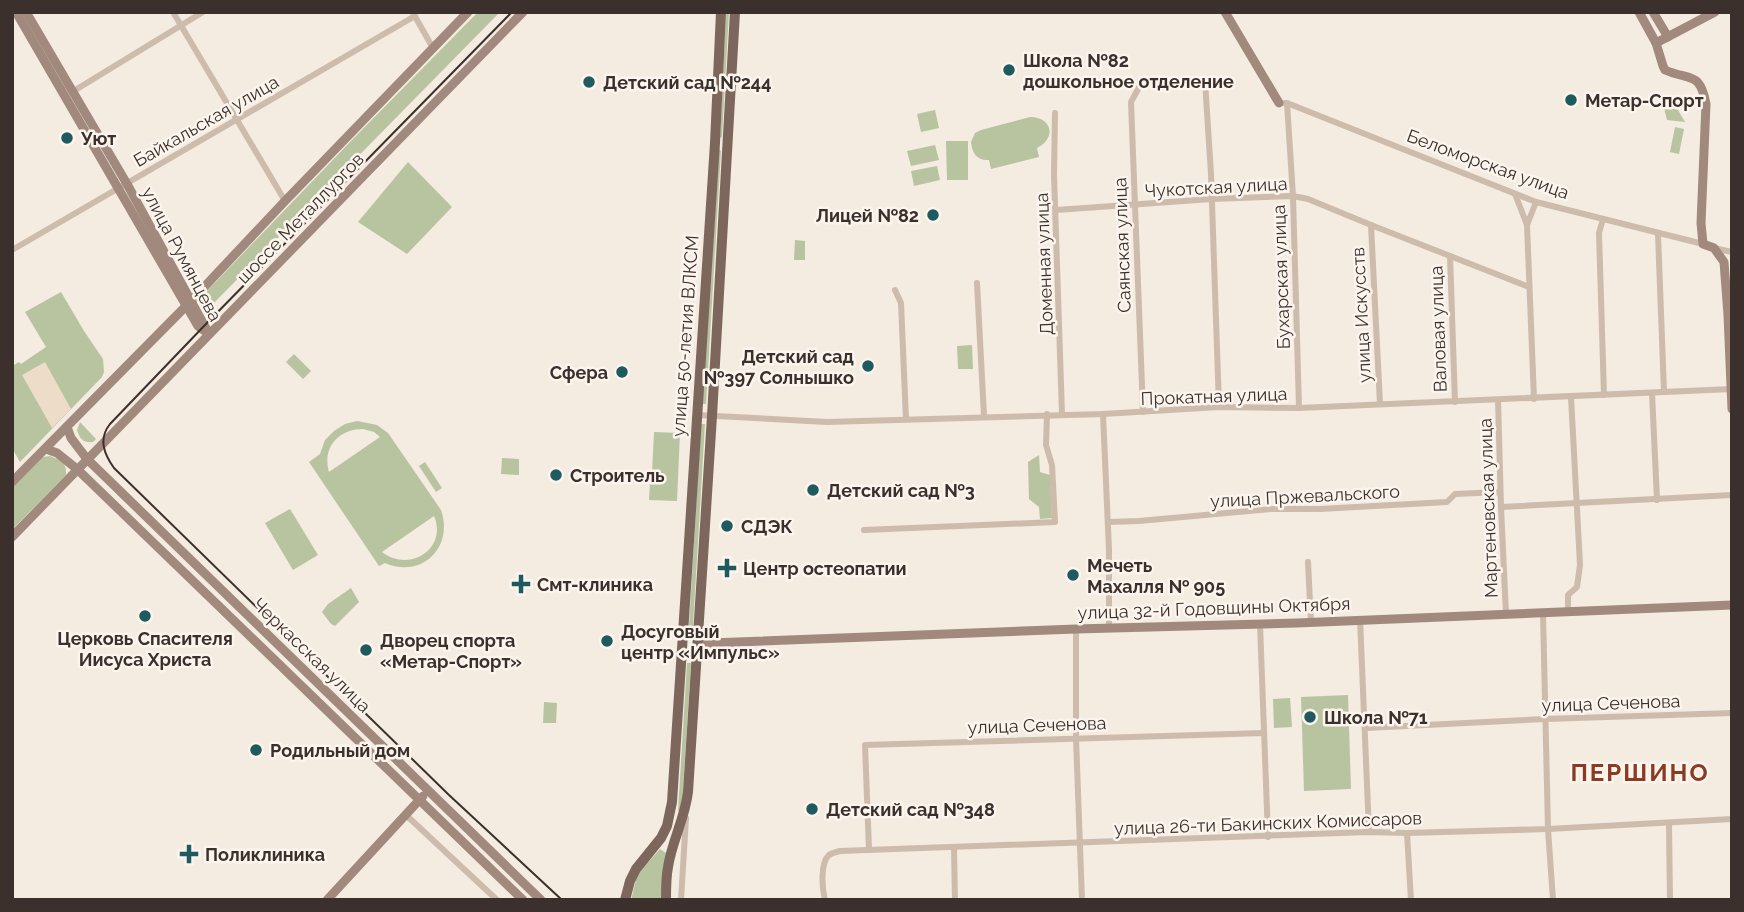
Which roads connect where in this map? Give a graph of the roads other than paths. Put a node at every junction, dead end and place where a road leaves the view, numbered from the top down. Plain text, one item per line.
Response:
1 (16, 12) edge
2 (26, 12) edge
3 (173, 12) edge
4 (203, 12) edge
5 (468, 12) edge
6 (523, 12) edge
7 (721, 12) edge
8 (735, 12) edge
9 (1226, 12) edge
10 (1639, 12) edge
11 (1653, 12) edge
12 (1715, 12) edge
13 (414, 14) edge
14 (180, 25) junction
15 (32, 30) junction
16 (1668, 37) junction
17 (1656, 43) junction
18 (433, 48) junction
19 (1143, 80) dead end
20 (1205, 81) dead end
21 (72, 92) junction
22 (1283, 103) junction
23 (1055, 113) dead end
24 (236, 119) junction
25 (122, 186) junction
26 (1516, 194) junction
27 (1293, 196) junction
28 (1212, 199) junction
29 (285, 201) junction
30 (1536, 202) junction
31 (1135, 205) junction
32 (1056, 210) junction
33 (1602, 219) junction
34 (1371, 225) junction
35 (1527, 225) junction
36 (1658, 233) junction
37 (1703, 244) junction
38 (1714, 248) junction
39 (12, 250) edge
40 (1732, 252) edge
41 (1450, 256) junction
42 (978, 283) dead end
43 (1530, 287) junction
44 (894, 290) dead end
45 (188, 304) junction
46 (209, 334) junction
47 (1731, 389) edge
48 (1664, 392) junction
49 (1652, 393) junction
50 (1604, 395) junction
51 (1571, 397) junction
52 (1534, 399) junction
53 (1498, 400) junction
54 (1455, 402) junction
55 (1380, 404) junction
56 (1219, 407) junction
57 (1299, 408) junction
58 (1732, 409) edge
59 (1143, 412) junction
60 (1046, 414) junction
61 (1062, 414) junction
62 (1103, 414) junction
63 (697, 415) junction
64 (712, 416) junction
65 (984, 416) junction
66 (906, 419) junction
67 (67, 427) junction
68 (46, 449) junction
69 (88, 458) junction
70 (77, 469) junction
71 (12, 482) edge
72 (1500, 492) junction
73 (1732, 495) edge
74 (1657, 500) junction
75 (1577, 504) junction
76 (1501, 507) junction
77 (1108, 522) junction
78 (864, 530) dead end
79 (12, 537) edge
80 (1308, 562) dead end
81 (1732, 604) edge
82 (1568, 612) junction
83 (1543, 613) junction
84 (1506, 614) junction
85 (1360, 619) junction
86 (1311, 622) junction
87 (1260, 624) junction
88 (1109, 628) junction
89 (1076, 629) junction
90 (682, 640) junction
91 (698, 642) junction
92 (1732, 713) edge
93 (1545, 719) junction
94 (1366, 728) junction
95 (1264, 733) junction
96 (1076, 738) junction
97 (429, 790) junction
98 (420, 800) junction
99 (686, 808) junction
100 (406, 816) junction
101 (1732, 819) edge
102 (1669, 824) junction
103 (1548, 829) junction
104 (1369, 832) junction
105 (1407, 833) junction
106 (1268, 837) junction
107 (1080, 842) junction
108 (954, 848) junction
109 (869, 850) junction
110 (327, 900) edge
111 (497, 900) edge
112 (523, 900) edge
113 (541, 900) edge
114 (625, 900) edge
115 (666, 900) edge
116 (681, 900) edge
117 (825, 900) edge
118 (955, 900) edge
119 (1083, 900) edge
120 (1411, 900) edge
121 (1553, 900) edge
122 (1670, 900) edge

1 - 15 main road, улица Румянцева
2 - 15 main road, улица Румянцева
3 - 14 street
4 - 14 street
5 - 18 main road, шоссе Металлургов
6 - 46 main road, шоссе Металлургов
7 - 63 main road, улица 50-летия ВЛКСМ
8 - 64 main road, улица 50-летия ВЛКСМ
9 - 22 main road
10 - 17 main road
11 - 16 main road
12 - 16 main road
13 - 18 street
13 - 24 street, Байкальская улица
14 - 21 street
14 - 24 street
15 - 21 main road, улица Румянцева
15 - 25 main road, улица Румянцева
16 - 17 main road
17 - 37 main road
18 - 29 main road, шоссе Металлургов
19 - 31 street, Саянская улица
20 - 28 street
21 - 25 main road, улица Румянцева
22 - 26 street, Беломорская улица
22 - 27 street, Бухарская улица
23 - 32 street, Доменная улица
24 - 25 street, Байкальская улица
24 - 29 street
25 - 39 street, Байкальская улица
25 - 45 main road, улица Румянцева
26 - 30 street, Беломорская улица
26 - 35 street
27 - 28 street, Чукотская улица
27 - 34 street, Чукотская улица
27 - 57 street, Бухарская улица
28 - 31 street, Чукотская улица
28 - 56 street
29 - 45 main road, шоссе Металлургов
30 - 33 street, Беломорская улица
30 - 35 street
31 - 32 street, Чукотская улица
31 - 59 street, Саянская улица
32 - 61 street, Доменная улица
33 - 36 street, Беломорская улица
33 - 50 street
34 - 41 street, Чукотская улица
34 - 55 street, улица Искусств
35 - 43 street
36 - 37 street, Беломорская улица
36 - 48 street
37 - 38 main road, Беломорская улица
38 - 40 street, Беломорская улица
38 - 47 main road
41 - 43 street, Чукотская улица
41 - 54 street, Валовая улица
42 - 65 street
43 - 52 street
44 - 66 street
45 - 46 main road, улица Румянцева
45 - 67 main road, шоссе Металлургов
46 - 69 main road, шоссе Металлургов
47 - 48 street, Прокатная улица
47 - 58 main road
48 - 49 street, Прокатная улица
49 - 50 street, Прокатная улица
49 - 74 street
50 - 51 street, Прокатная улица
51 - 52 street, Прокатная улица
51 - 75 street
52 - 53 street, Прокатная улица
53 - 54 street, Прокатная улица
53 - 72 street, Мартеновская улица
54 - 55 street, Прокатная улица
55 - 57 street, Прокатная улица
56 - 57 street, Прокатная улица
56 - 59 street, Прокатная улица
59 - 62 street, Прокатная улица
60 - 61 street, Прокатная улица
60 - 65 street, Прокатная улица
60 - 78 street
61 - 62 street, Прокатная улица
62 - 77 street
63 - 64 street, Прокатная улица
63 - 90 main road, улица 50-летия ВЛКСМ
64 - 66 street, Прокатная улица
64 - 91 main road, улица 50-летия ВЛКСМ
65 - 66 street, Прокатная улица
67 - 68 main road, шоссе Металлургов
67 - 69 main road, Черкасская улица
68 - 70 main road, Черкасская улица
68 - 71 main road, шоссе Металлургов
69 - 70 main road, шоссе Металлургов
69 - 97 main road, Черкасская улица
70 - 79 main road, шоссе Металлургов
70 - 98 main road, Черкасская улица
72 - 76 street, Мартеновская улица
72 - 77 street, улица Пржевальского
73 - 74 street
74 - 75 street
75 - 76 street
75 - 82 street
76 - 84 street, Мартеновская улица
77 - 88 street
80 - 86 street
81 - 82 main road, улица 32-й Годовщины Октября
82 - 83 main road, улица 32-й Годовщины Октября
83 - 84 main road, улица 32-й Годовщины Октября
83 - 93 street
84 - 85 main road, улица 32-й Годовщины Октября
85 - 86 main road, улица 32-й Годовщины Октября
85 - 94 street
86 - 87 main road, улица 32-й Годовщины Октября
87 - 88 main road, улица 32-й Годовщины Октября
87 - 95 street
88 - 89 main road, улица 32-й Годовщины Октября
89 - 91 main road, улица 32-й Годовщины Октября
89 - 96 street
90 - 91 main road
90 - 114 main road, улица 50-летия ВЛКСМ
91 - 99 main road, улица 50-летия ВЛКСМ
92 - 93 street, улица Сеченова
93 - 94 street, улица Сеченова
93 - 103 street
94 - 104 street
95 - 96 street, улица Сеченова
95 - 106 street
96 - 107 street
96 - 109 street, улица Сеченова
97 - 98 main road
97 - 113 main road, Черкасская улица
98 - 100 main road
98 - 112 main road, Черкасская улица
99 - 115 main road, улица 50-летия ВЛКСМ
99 - 116 street
100 - 110 main road
100 - 111 street
101 - 102 street, улица 26-ти Бакинских Комиссаров
102 - 103 street, улица 26-ти Бакинских Комиссаров
102 - 122 street
103 - 105 street, улица 26-ти Бакинских Комиссаров
103 - 121 street
104 - 105 street, улица 26-ти Бакинских Комиссаров
104 - 106 street, улица 26-ти Бакинских Комиссаров
105 - 120 street
106 - 107 street, улица 26-ти Бакинских Комиссаров
107 - 108 street, улица 26-ти Бакинских Комиссаров
107 - 119 street
108 - 109 street, улица 26-ти Бакинских Комиссаров
108 - 118 street
109 - 117 street, улица 26-ти Бакинских Комиссаров

